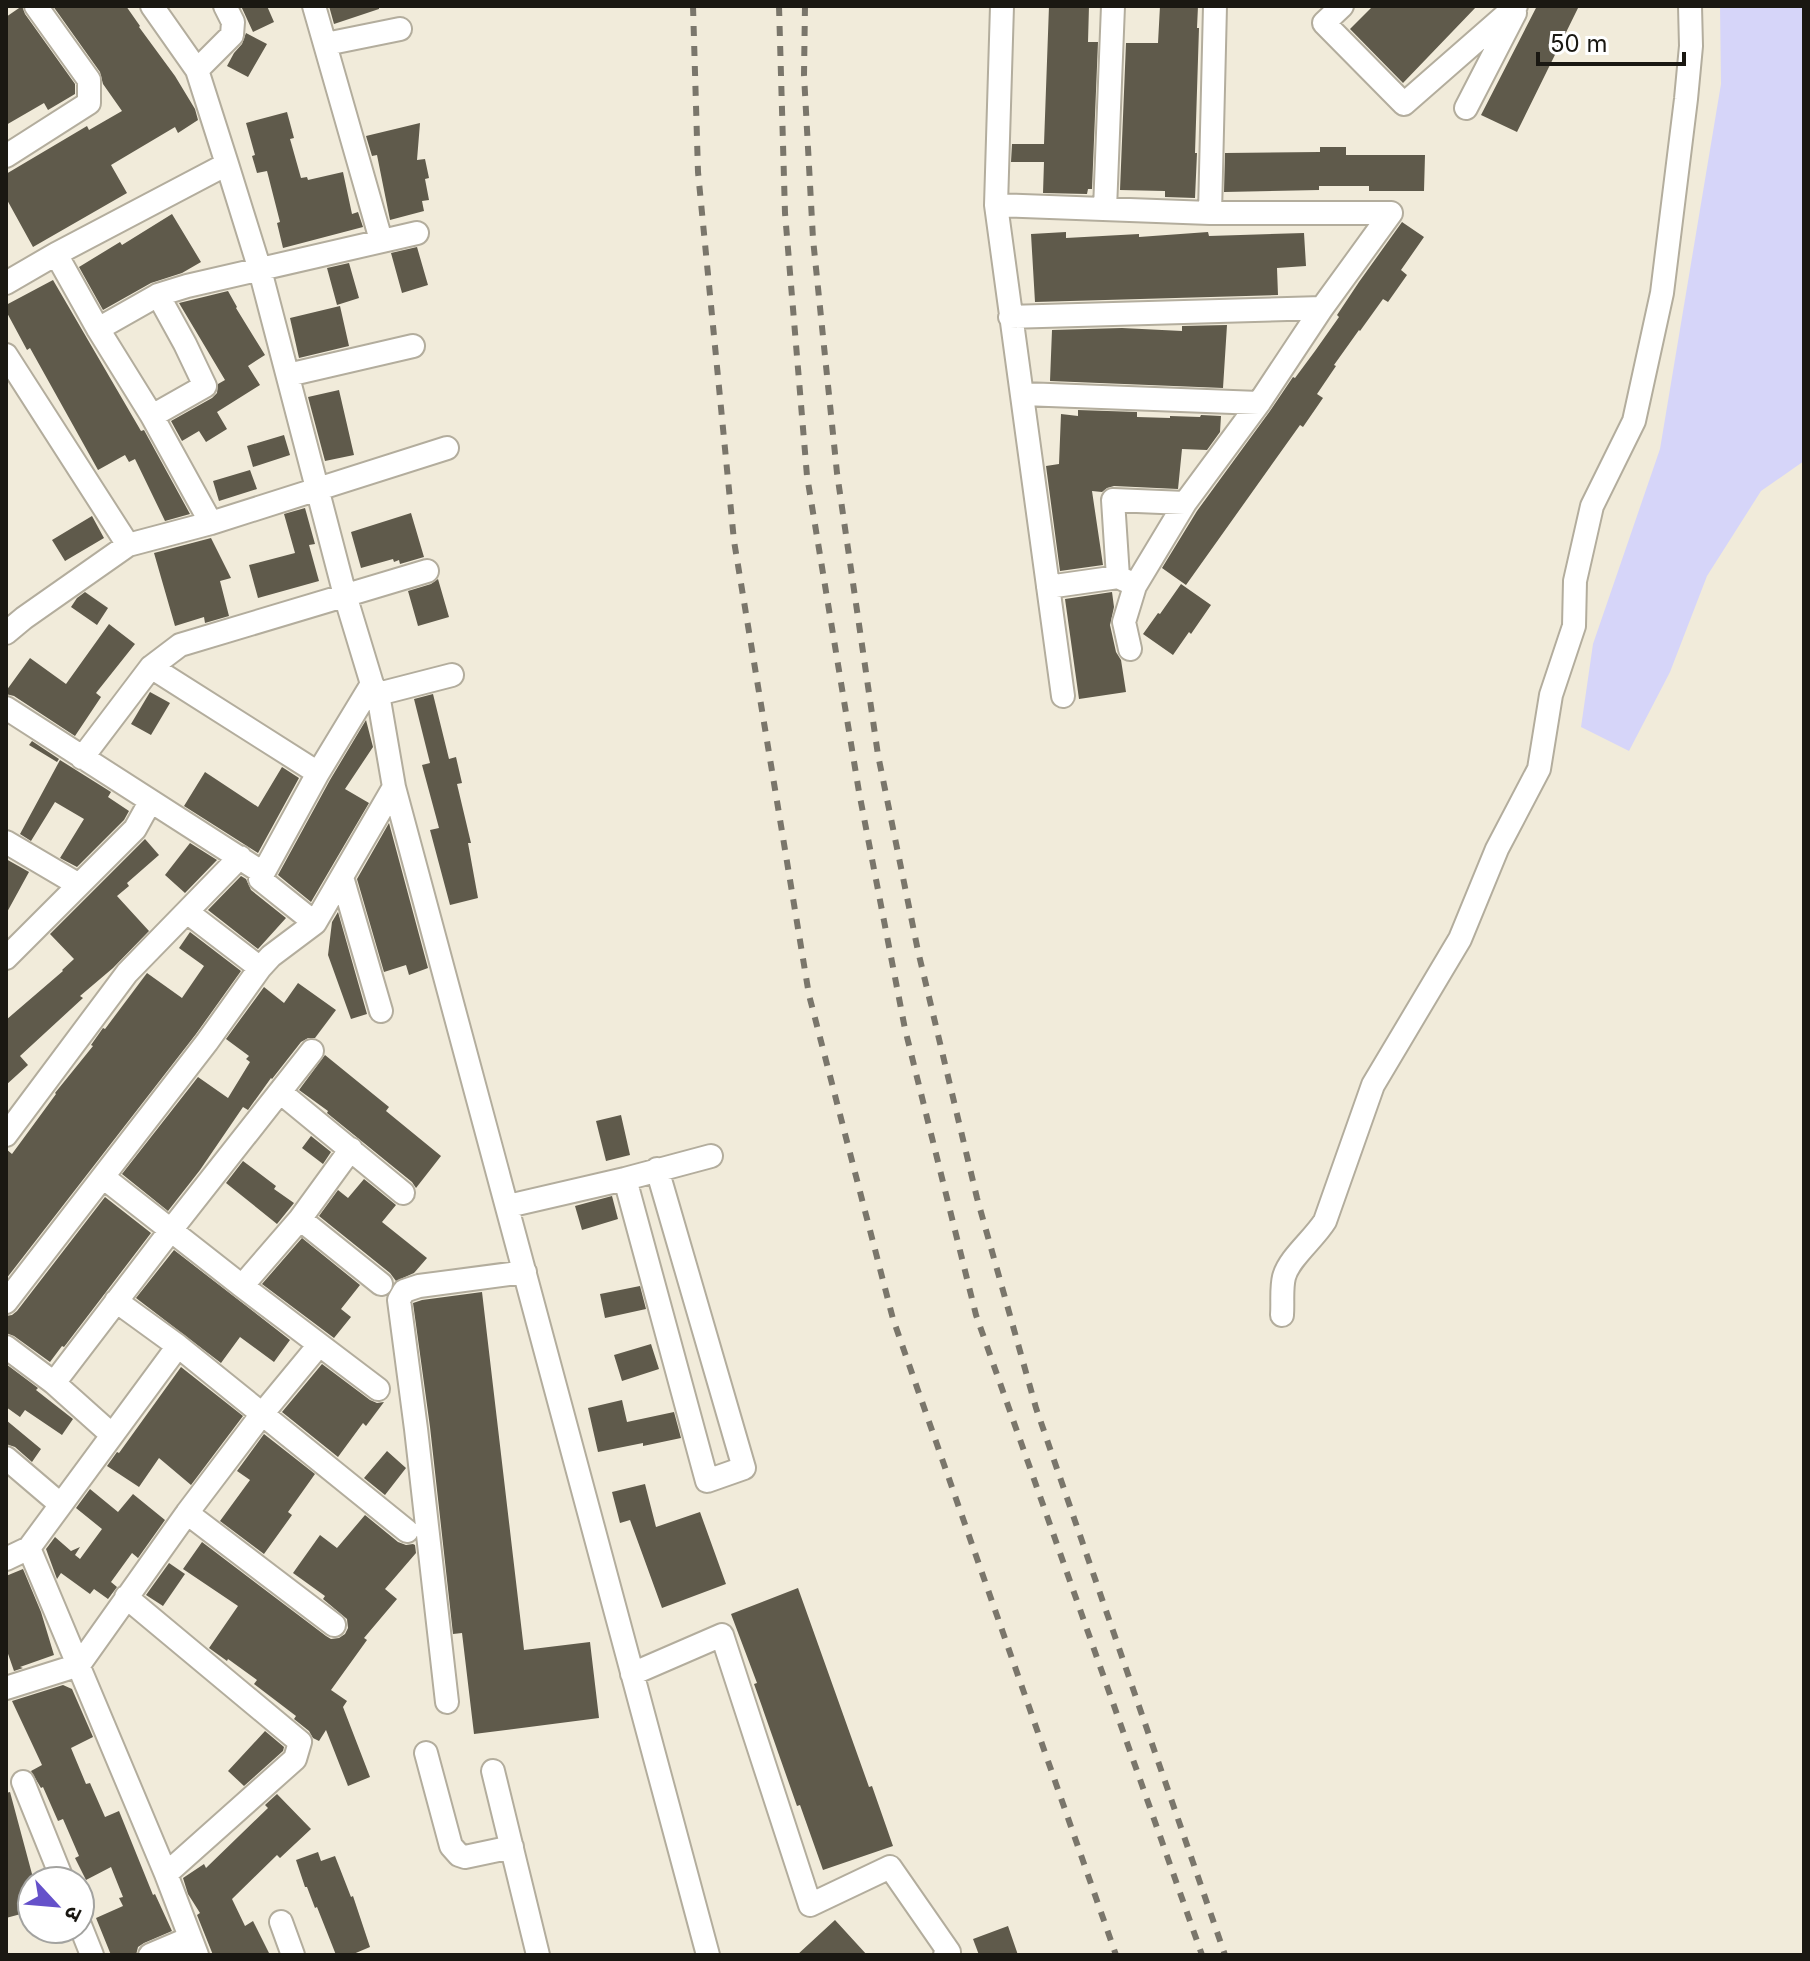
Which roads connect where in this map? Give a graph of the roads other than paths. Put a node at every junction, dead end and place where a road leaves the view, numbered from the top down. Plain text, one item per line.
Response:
1 (36, 6) edge
2 (152, 6) edge
3 (225, 6) edge
4 (314, 6) edge
5 (1002, 6) edge
6 (1113, 6) edge
7 (1215, 6) edge
8 (1342, 6) edge
9 (1517, 6) edge
10 (1690, 6) edge
11 (400, 29) dead end
12 (326, 44) junction
13 (197, 70) junction
14 (1466, 108) dead end
15 (6, 156) edge
16 (227, 164) junction
17 (996, 205) junction
18 (1105, 209) junction
19 (1210, 213) junction
20 (417, 233) dead end
21 (381, 240) junction
22 (56, 254) junction
23 (260, 270) junction
24 (6, 283) edge
25 (158, 295) junction
26 (1322, 308) junction
27 (1010, 317) junction
28 (98, 329) junction
29 (413, 346) dead end
30 (6, 355) edge
31 (288, 375) junction
32 (1023, 394) junction
33 (1259, 403) junction
34 (152, 416) junction
35 (447, 448) dead end
36 (318, 490) junction
37 (1185, 503) junction
38 (211, 523) junction
39 (128, 545) junction
40 (427, 571) dead end
41 (1127, 581) junction
42 (1048, 587) junction
43 (345, 595) junction
44 (6, 633) edge
45 (1130, 649) dead end
46 (151, 667) junction
47 (452, 675) dead end
48 (375, 689) junction
49 (1063, 696) dead end
50 (6, 708) edge
51 (82, 758) junction
52 (318, 773) junction
53 (394, 787) junction
54 (150, 802) junction
55 (6, 842) edge
56 (240, 857) junction
57 (263, 873) junction
58 (342, 877) junction
59 (79, 885) junction
60 (187, 912) junction
61 (315, 923) junction
62 (6, 958) edge
63 (260, 968) junction
64 (381, 1011) dead end
65 (312, 1051) dead end
66 (280, 1092) junction
67 (6, 1135) edge
68 (351, 1149) junction
69 (711, 1156) dead end
70 (657, 1169) junction
71 (103, 1177) junction
72 (625, 1179) junction
73 (403, 1193) dead end
74 (508, 1206) junction
75 (300, 1219) junction
76 (171, 1230) junction
77 (525, 1272) junction
78 (381, 1284) dead end
79 (242, 1286) junction
80 (116, 1301) junction
81 (6, 1302) edge
82 (1282, 1315) dead end
83 (319, 1345) junction
84 (178, 1346) junction
85 (6, 1347) edge
86 (54, 1383) junction
87 (378, 1389) dead end
88 (262, 1414) junction
89 (111, 1434) junction
90 (6, 1458) edge
91 (60, 1504) junction
92 (187, 1513) junction
93 (407, 1531) dead end
94 (13, 1550) edge
95 (126, 1597) junction
96 (334, 1625) dead end
97 (79, 1665) junction
98 (632, 1674) junction
99 (6, 1688) edge
100 (447, 1702) dead end
101 (426, 1753) dead end
102 (493, 1771) dead end
103 (23, 1782) dead end
104 (512, 1847) junction
105 (57, 1865) edge
106 (166, 1874) junction
107 (281, 1922) dead end
108 (193, 1946) edge
109 (948, 1954) edge
110 (150, 1955) edge
111 (293, 1955) edge
112 (538, 1955) edge
113 (708, 1955) edge

1 - 15 street
2 - 13 street
3 - 13 street
4 - 12 street
5 - 17 street
6 - 18 street
7 - 19 street
8 - 9 street
9 - 14 street
10 - 82 street
11 - 12 street
12 - 21 street
13 - 16 street
16 - 22 street
16 - 23 street
17 - 18 street
17 - 27 street
18 - 19 street
19 - 26 street
20 - 21 street
21 - 23 street
22 - 24 street
22 - 28 street
23 - 25 street
23 - 31 street
25 - 28 street
25 - 34 street
26 - 27 street
26 - 33 street
27 - 32 street
28 - 34 street
29 - 31 street
30 - 39 street
31 - 36 street
32 - 33 street
32 - 42 street
33 - 37 street
34 - 38 street
35 - 36 street
36 - 38 street
36 - 43 street
37 - 41 street
37 - 41 street
38 - 39 street
39 - 44 street
40 - 43 street
41 - 42 street
41 - 45 street
42 - 49 street
43 - 46 street
43 - 48 street
46 - 51 street
46 - 52 street
47 - 48 street
48 - 52 street
48 - 53 street
50 - 51 street
51 - 54 street
52 - 57 street
53 - 58 street
53 - 74 street
54 - 56 street
54 - 59 street
55 - 59 street
56 - 57 street
56 - 60 street
57 - 61 street
58 - 61 street
58 - 64 street
59 - 62 street
60 - 63 street
60 - 67 street
61 - 63 street
63 - 71 street
65 - 66 street
66 - 68 street
66 - 76 street
68 - 73 street
68 - 75 street
69 - 70 street
70 - 72 street
70 - 72 street
71 - 76 street
71 - 81 street
72 - 74 street
74 - 77 street
75 - 78 street
75 - 79 street
76 - 79 street
76 - 80 street
77 - 98 street
77 - 100 street
79 - 83 street
80 - 84 street
80 - 86 street
83 - 87 street
83 - 88 street
84 - 88 street
84 - 89 street
85 - 86 street
86 - 89 street
88 - 92 street
88 - 93 street
89 - 91 street
90 - 91 street
91 - 94 street
92 - 95 street
92 - 96 street
94 - 97 street
95 - 97 street
95 - 106 street
97 - 99 street
97 - 106 street
98 - 109 street
98 - 113 street
101 - 104 street
102 - 104 street
103 - 105 street
104 - 112 street
106 - 108 street
107 - 111 street
108 - 110 street

